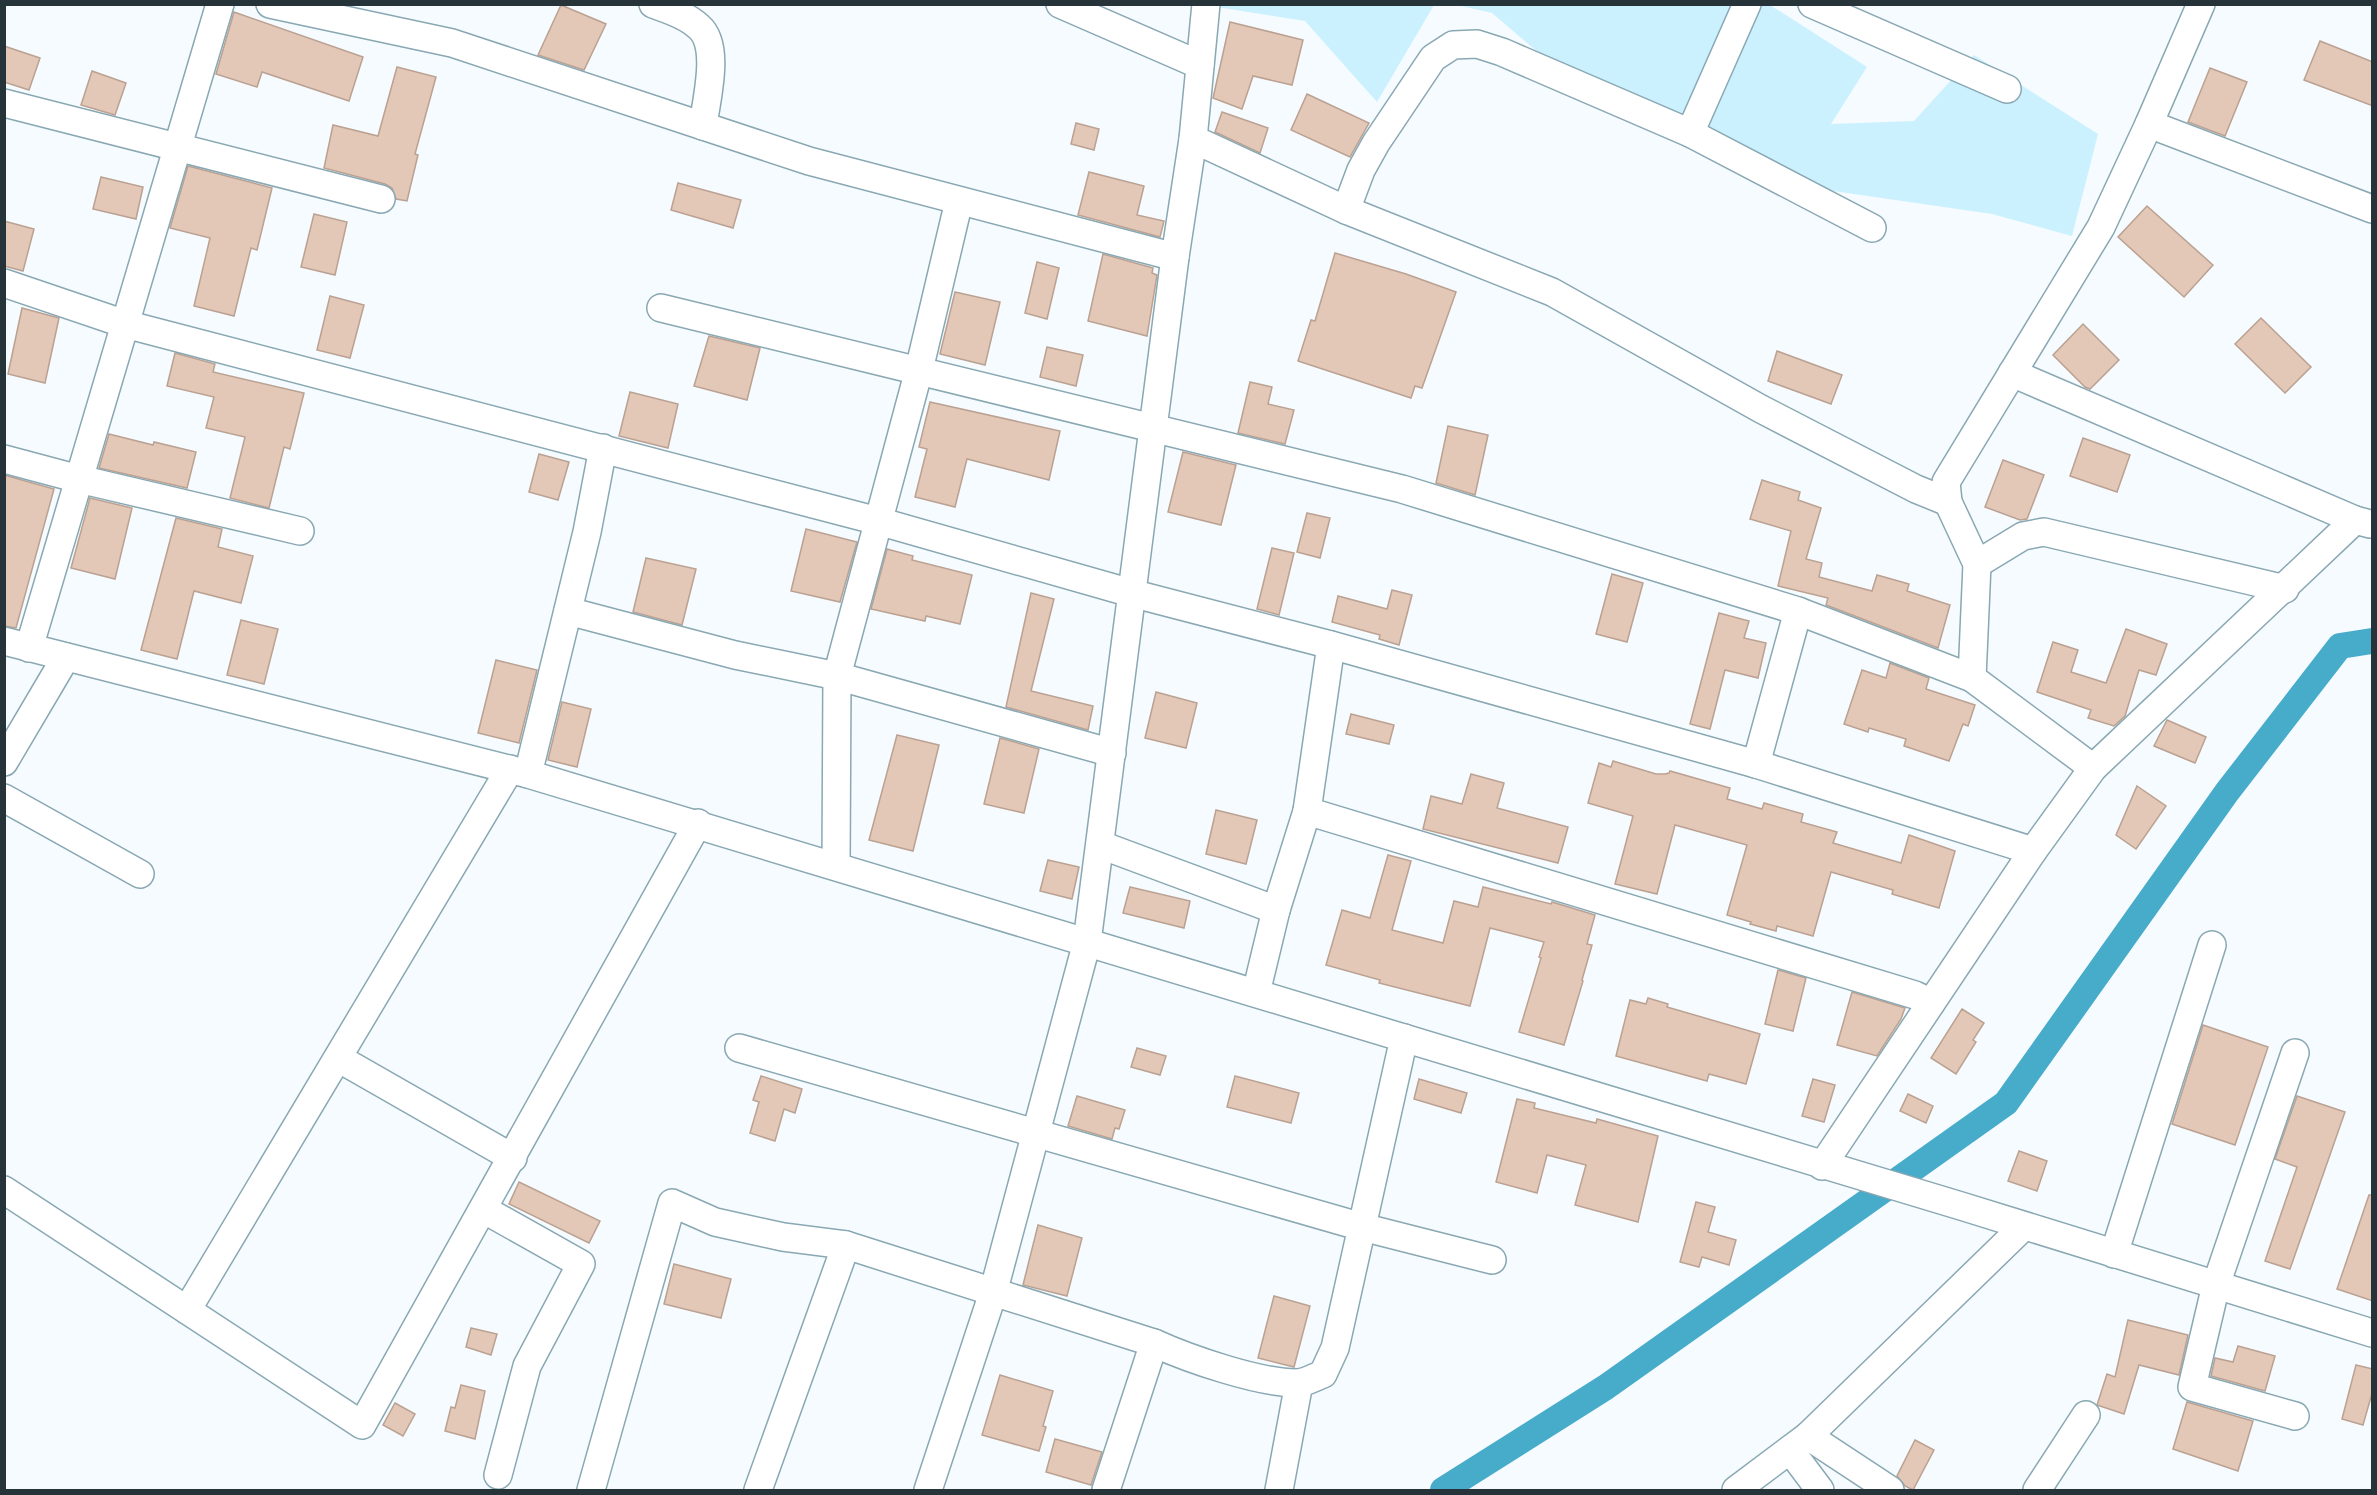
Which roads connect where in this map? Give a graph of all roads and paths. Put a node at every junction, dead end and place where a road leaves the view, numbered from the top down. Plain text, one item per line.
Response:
1 (220, 4) edge
2 (270, 4) edge
3 (653, 4) edge
4 (1059, 4) edge
5 (1206, 4) edge
6 (1747, 4) edge
7 (1812, 4) edge
8 (2201, 4) edge
9 (1200, 65) junction
10 (2007, 89) dead end
11 (4, 102) edge
12 (2150, 124) junction
13 (703, 126) junction
14 (1690, 133) junction
15 (1193, 139) junction
16 (178, 146) junction
17 (381, 199) dead end
18 (959, 201) junction
19 (2373, 209) edge
20 (1346, 210) junction
21 (1872, 228) dead end
22 (1175, 257) junction
23 (4, 283) edge
24 (661, 308) dead end
25 (125, 324) junction
26 (919, 370) junction
27 (2012, 373) junction
28 (1153, 427) junction
29 (603, 448) junction
30 (4, 459) edge
31 (79, 479) junction
32 (1948, 502) junction
33 (878, 521) junction
34 (2364, 522) edge
35 (300, 531) dead end
36 (1977, 564) junction
37 (2285, 589) junction
38 (1131, 592) junction
39 (568, 611) junction
40 (1798, 611) junction
41 (17, 644) edge
42 (1331, 645) junction
43 (66, 657) junction
44 (837, 676) junction
45 (1972, 678) junction
46 (1112, 753) junction
47 (4, 762) edge
48 (1756, 764) junction
49 (2093, 768) junction
50 (519, 771) junction
51 (4, 798) edge
52 (1307, 811) junction
53 (698, 823) junction
54 (1101, 845) junction
55 (2033, 851) junction
56 (836, 866) junction
57 (140, 874) dead end
58 (1276, 910) junction
59 (1087, 942) junction
60 (2212, 945) dead end
61 (1256, 993) junction
62 (1931, 1003) junction
63 (1404, 1038) junction
64 (739, 1047) dead end
65 (2295, 1053) dead end
66 (338, 1058) junction
67 (1035, 1134) junction
68 (513, 1158) junction
69 (1831, 1168) junction
70 (4, 1190) edge
71 (483, 1209) junction
72 (1362, 1227) junction
73 (2023, 1227) junction
74 (846, 1245) junction
75 (2114, 1254) junction
76 (1492, 1260) dead end
77 (2216, 1285) junction
78 (993, 1293) junction
79 (188, 1311) junction
80 (2373, 1333) edge
81 (1154, 1343) junction
82 (1299, 1383) junction
83 (2086, 1415) dead end
84 (2295, 1416) dead end
85 (1799, 1443) junction
86 (498, 1475) dead end
87 (591, 1491) edge
88 (758, 1491) edge
89 (928, 1491) edge
90 (1106, 1491) edge
91 (1279, 1491) edge
92 (1736, 1491) edge
93 (1820, 1491) edge
94 (1890, 1491) edge
95 (2037, 1491) edge

1 - 16 street
2 - 13 street
3 - 13 street
4 - 9 street
5 - 9 street
6 - 14 street
7 - 10 street
8 - 12 street
9 - 15 street
11 - 16 street
12 - 19 street
12 - 27 street
13 - 18 street
14 - 20 street
14 - 21 street
15 - 20 street
15 - 22 street
16 - 17 street
16 - 25 street
18 - 22 street
18 - 26 street
20 - 32 street
22 - 28 street
23 - 25 street
24 - 26 street
25 - 29 street
25 - 31 street
26 - 28 street
26 - 33 street
27 - 32 street
27 - 34 street
28 - 38 street
28 - 40 street
29 - 33 street
29 - 39 street
30 - 31 street
31 - 35 street
31 - 41 street
32 - 36 street
33 - 38 street
33 - 44 street
34 - 37 street
36 - 37 street
36 - 45 street
37 - 49 street
38 - 42 street
38 - 46 street
39 - 44 street
39 - 50 street
40 - 45 street
40 - 48 street
41 - 43 street
42 - 48 street
42 - 52 street
43 - 47 street
43 - 50 street
44 - 46 street
44 - 56 street
45 - 49 street
46 - 54 street
48 - 55 street
49 - 55 street
50 - 53 street
50 - 66 street
51 - 57 street
52 - 58 street
52 - 62 street
53 - 56 street
53 - 68 street
54 - 58 street
54 - 59 street
55 - 62 street
56 - 59 street
58 - 61 street
59 - 61 street
59 - 67 street
60 - 75 street
61 - 63 street
62 - 69 street
63 - 69 street
63 - 72 street
64 - 67 street
65 - 77 street
66 - 68 street
66 - 79 street
67 - 72 street
67 - 78 street
68 - 71 street
69 - 73 street
70 - 79 street
71 - 79 street
71 - 86 street
72 - 76 street
72 - 82 street
73 - 75 street
73 - 85 street
74 - 78 street
74 - 87 street
74 - 88 street
75 - 77 street
77 - 80 street
77 - 84 street
78 - 81 street
78 - 89 street
81 - 82 street
81 - 90 street
82 - 91 street
83 - 95 street
85 - 92 street
85 - 93 street
85 - 94 street

